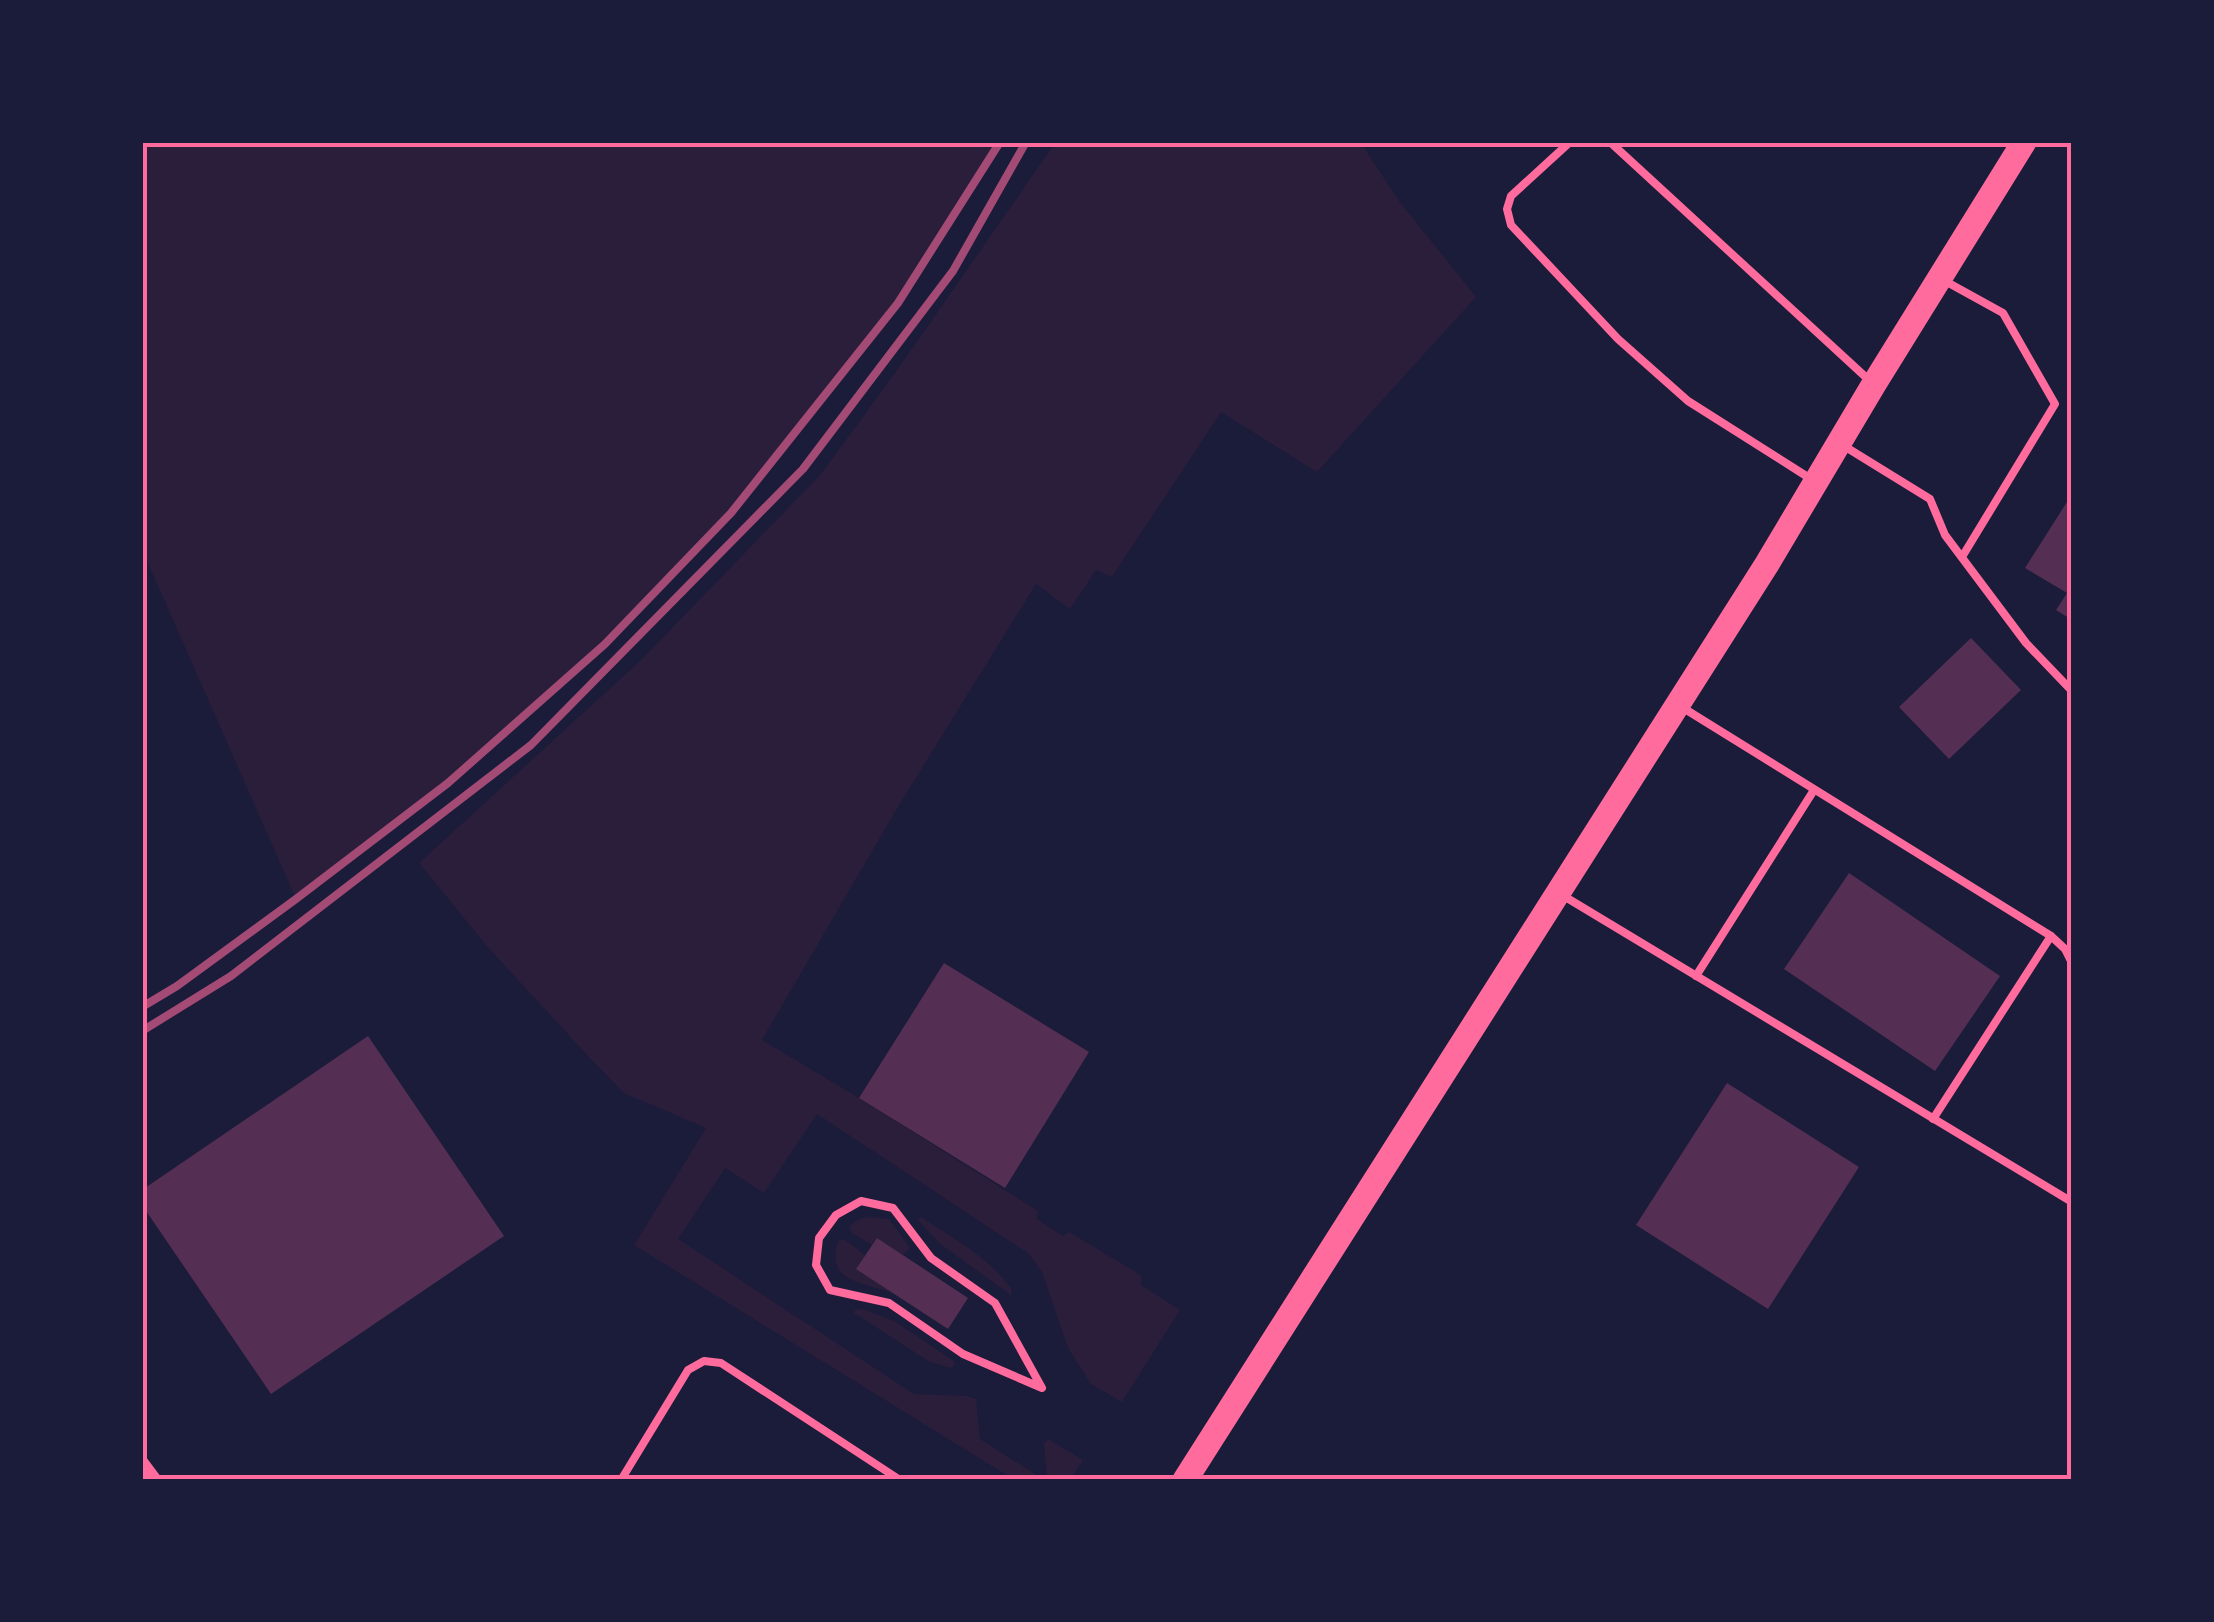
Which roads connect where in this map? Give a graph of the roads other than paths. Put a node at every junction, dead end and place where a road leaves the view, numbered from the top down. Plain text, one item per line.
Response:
1 (1570, 142) edge
2 (1610, 142) edge
3 (2024, 142) edge
4 (1940, 278) junction
5 (1874, 384) junction
6 (1839, 442) junction
7 (1816, 482) junction
8 (1962, 557) junction
9 (2072, 691) edge
10 (1678, 704) junction
11 (1814, 790) junction
12 (1558, 893) junction
13 (2051, 936) junction
14 (2072, 963) edge
15 (1696, 976) junction
16 (1933, 1119) junction
17 (2072, 1202) edge
18 (1042, 1388) joint
19 (142, 1460) edge
20 (1193, 1477) edge
21 (158, 1480) edge
22 (621, 1480) edge
23 (900, 1480) edge

1 - 7 lane
2 - 5 lane
3 - 4 main road
4 - 5 main road
4 - 8 lane
5 - 6 main road
6 - 7 main road
6 - 8 lane
7 - 10 main road
8 - 9 lane
10 - 11 lane
10 - 12 main road
11 - 13 lane
11 - 15 lane
12 - 15 lane
12 - 20 main road
13 - 14 lane
13 - 16 lane
15 - 16 lane
16 - 17 lane
18 - 18 lane
19 - 21 street
22 - 23 lane

